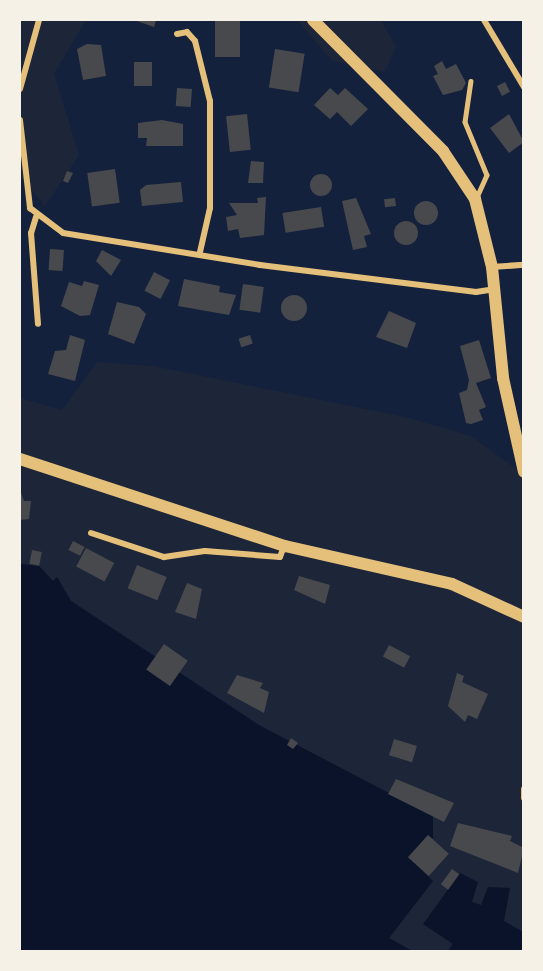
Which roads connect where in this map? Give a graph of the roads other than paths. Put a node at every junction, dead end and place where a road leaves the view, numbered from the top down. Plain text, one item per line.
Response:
1 (39, 20) edge
2 (313, 20) edge
3 (484, 20) edge
4 (177, 34) dead end
5 (471, 81) dead end
6 (524, 87) edge
7 (20, 90) edge
8 (20, 120) edge
9 (475, 199) junction
10 (36, 217) junction
11 (200, 252) junction
12 (524, 265) edge
13 (492, 267) junction
14 (494, 289) junction
15 (38, 324) dead end
16 (20, 459) edge
17 (524, 472) edge
18 (91, 533) dead end
19 (285, 546) junction
20 (524, 617) edge
21 (524, 789) edge
22 (524, 798) edge

1 - 7 street
2 - 9 main road
3 - 6 street
4 - 11 street
5 - 9 lane
8 - 10 street
9 - 13 main road
10 - 11 street
10 - 15 street
11 - 14 street
12 - 13 street
13 - 14 main road
14 - 17 main road
16 - 19 main road
18 - 19 street
19 - 20 main road
21 - 22 street

